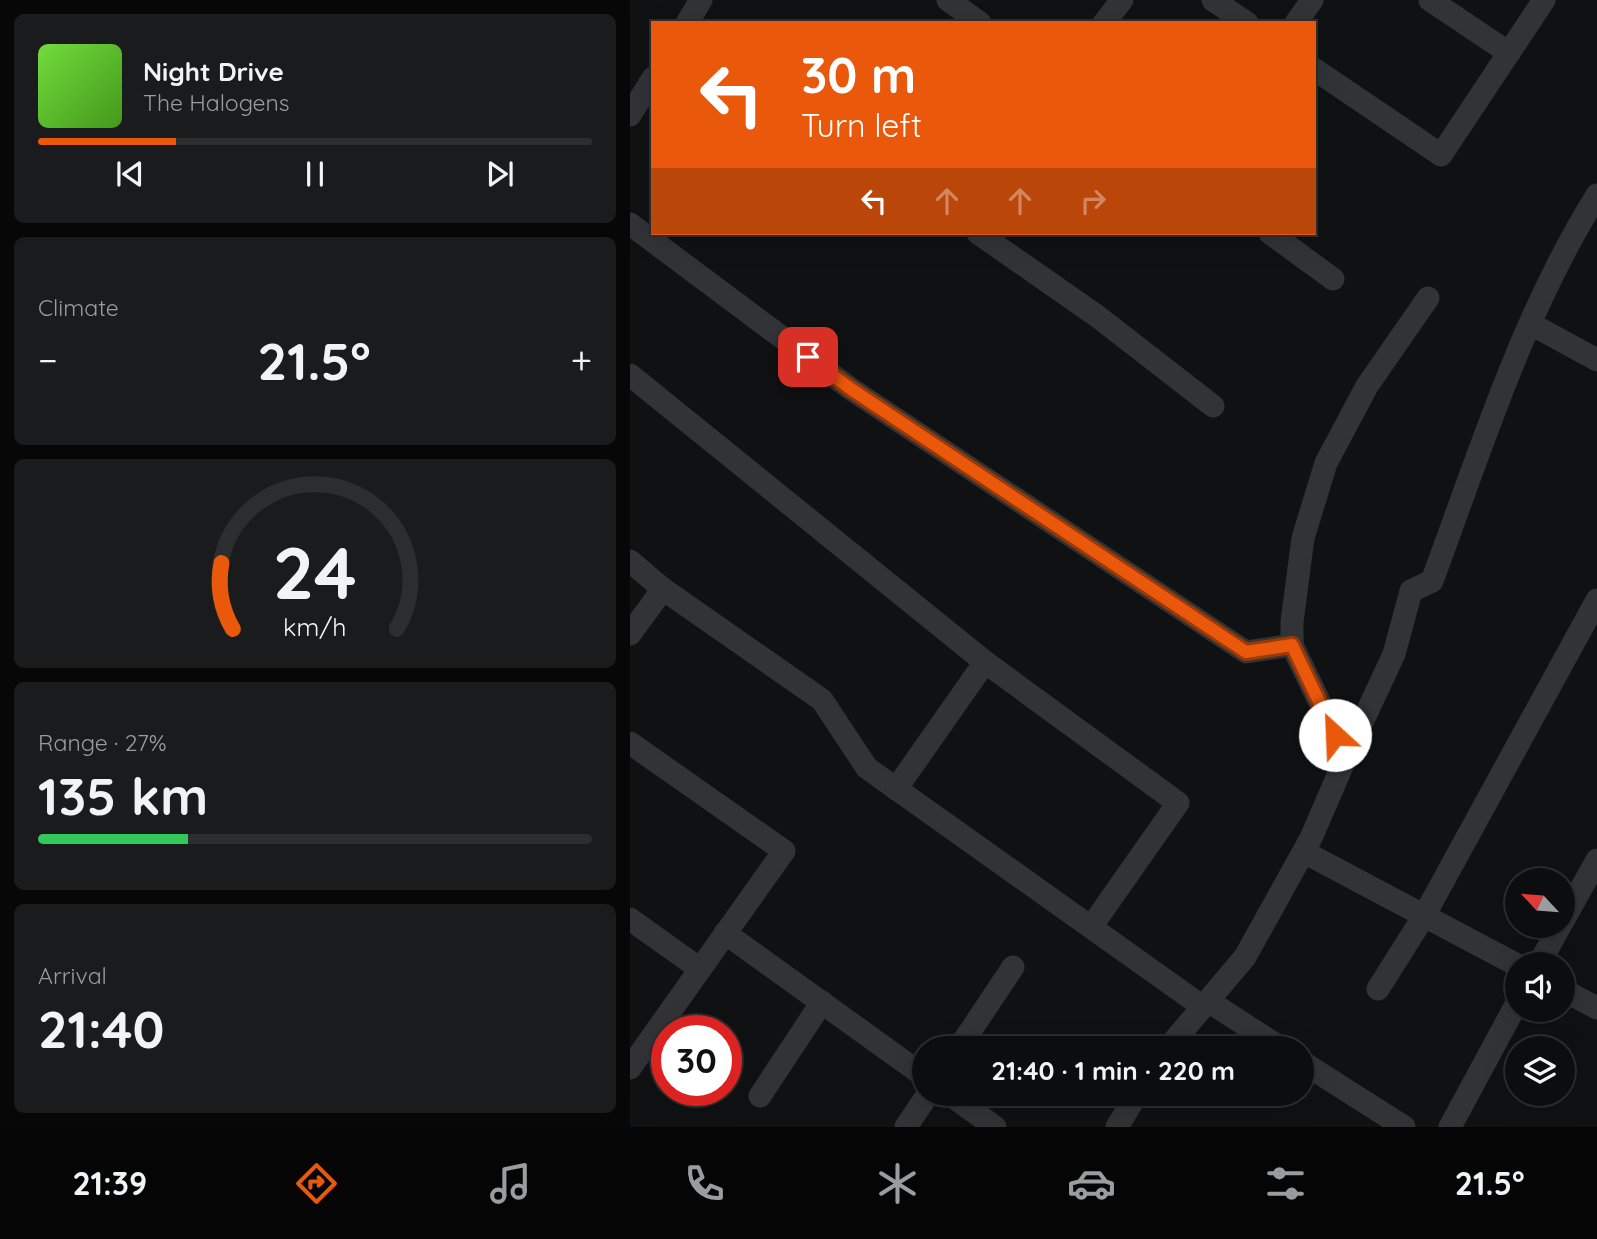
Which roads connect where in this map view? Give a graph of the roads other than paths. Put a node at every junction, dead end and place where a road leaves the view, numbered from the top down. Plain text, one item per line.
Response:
1 (701, 0) edge
2 (948, 0) edge
3 (1122, 0) edge
4 (1213, 0) edge
5 (1312, 0) edge
6 (1430, 0) edge
7 (1544, 0) edge
8 (688, 21) edge
9 (977, 21) edge
10 (1106, 21) edge
11 (1244, 21) edge
12 (1297, 21) edge
13 (1509, 53) junction
14 (1316, 70) edge
15 (651, 81) edge
16 (630, 115) edge
17 (1597, 195) edge
18 (630, 224) edge
19 (651, 234) edge
20 (981, 235) edge
21 (1273, 235) edge
22 (663, 239) edge
23 (1333, 279) dead end
24 (1428, 298) dead end
25 (1531, 324) junction
26 (1597, 360) edge
27 (630, 375) edge
28 (1213, 406) dead end
29 (630, 561) edge
30 (663, 589) junction
31 (1597, 600) edge
32 (630, 634) edge
33 (1292, 645) junction
34 (985, 662) junction
35 (630, 743) edge
36 (1346, 757) junction
37 (897, 789) junction
38 (1304, 852) junction
39 (1597, 860) edge
40 (1575, 900) edge
41 (1424, 916) junction
42 (630, 919) edge
43 (1091, 927) junction
44 (725, 933) junction
45 (1505, 959) edge
46 (1013, 967) dead end
47 (700, 969) junction
48 (1378, 989) dead end
49 (1575, 996) edge
50 (822, 1002) junction
51 (1205, 1004) junction
52 (1597, 1008) edge
53 (1507, 1022) edge
54 (967, 1036) edge
55 (1178, 1036) edge
56 (1260, 1036) edge
57 (912, 1067) edge
58 (630, 1068) edge
59 (1314, 1070) edge
60 (760, 1096) dead end
61 (920, 1106) edge
62 (966, 1106) edge
63 (1130, 1106) edge
64 (906, 1127) edge
65 (995, 1127) edge
66 (1118, 1127) edge
67 (1404, 1127) edge
68 (1450, 1127) edge

1 - 8 street
2 - 9 street
3 - 10 street
4 - 11 street
5 - 12 street
6 - 13 street
7 - 13 street
13 - 14 street
15 - 16 street
17 - 25 street
18 - 19 street
20 - 28 street
21 - 23 street
22 - 33 street
24 - 33 street
25 - 26 street
25 - 36 street
27 - 34 street
29 - 30 street
30 - 32 street
30 - 37 street
31 - 41 street
33 - 36 street
34 - 37 street
34 - 43 street
35 - 44 street
36 - 38 street
37 - 43 street
38 - 41 street
38 - 51 street
39 - 40 street
41 - 45 street
41 - 48 street
42 - 47 street
43 - 51 street
44 - 47 street
44 - 50 street
46 - 54 street
47 - 58 street
49 - 52 street
50 - 57 street
50 - 60 street
51 - 55 street
51 - 56 street
53 - 68 street
59 - 67 street
61 - 64 street
62 - 65 street
63 - 66 street

